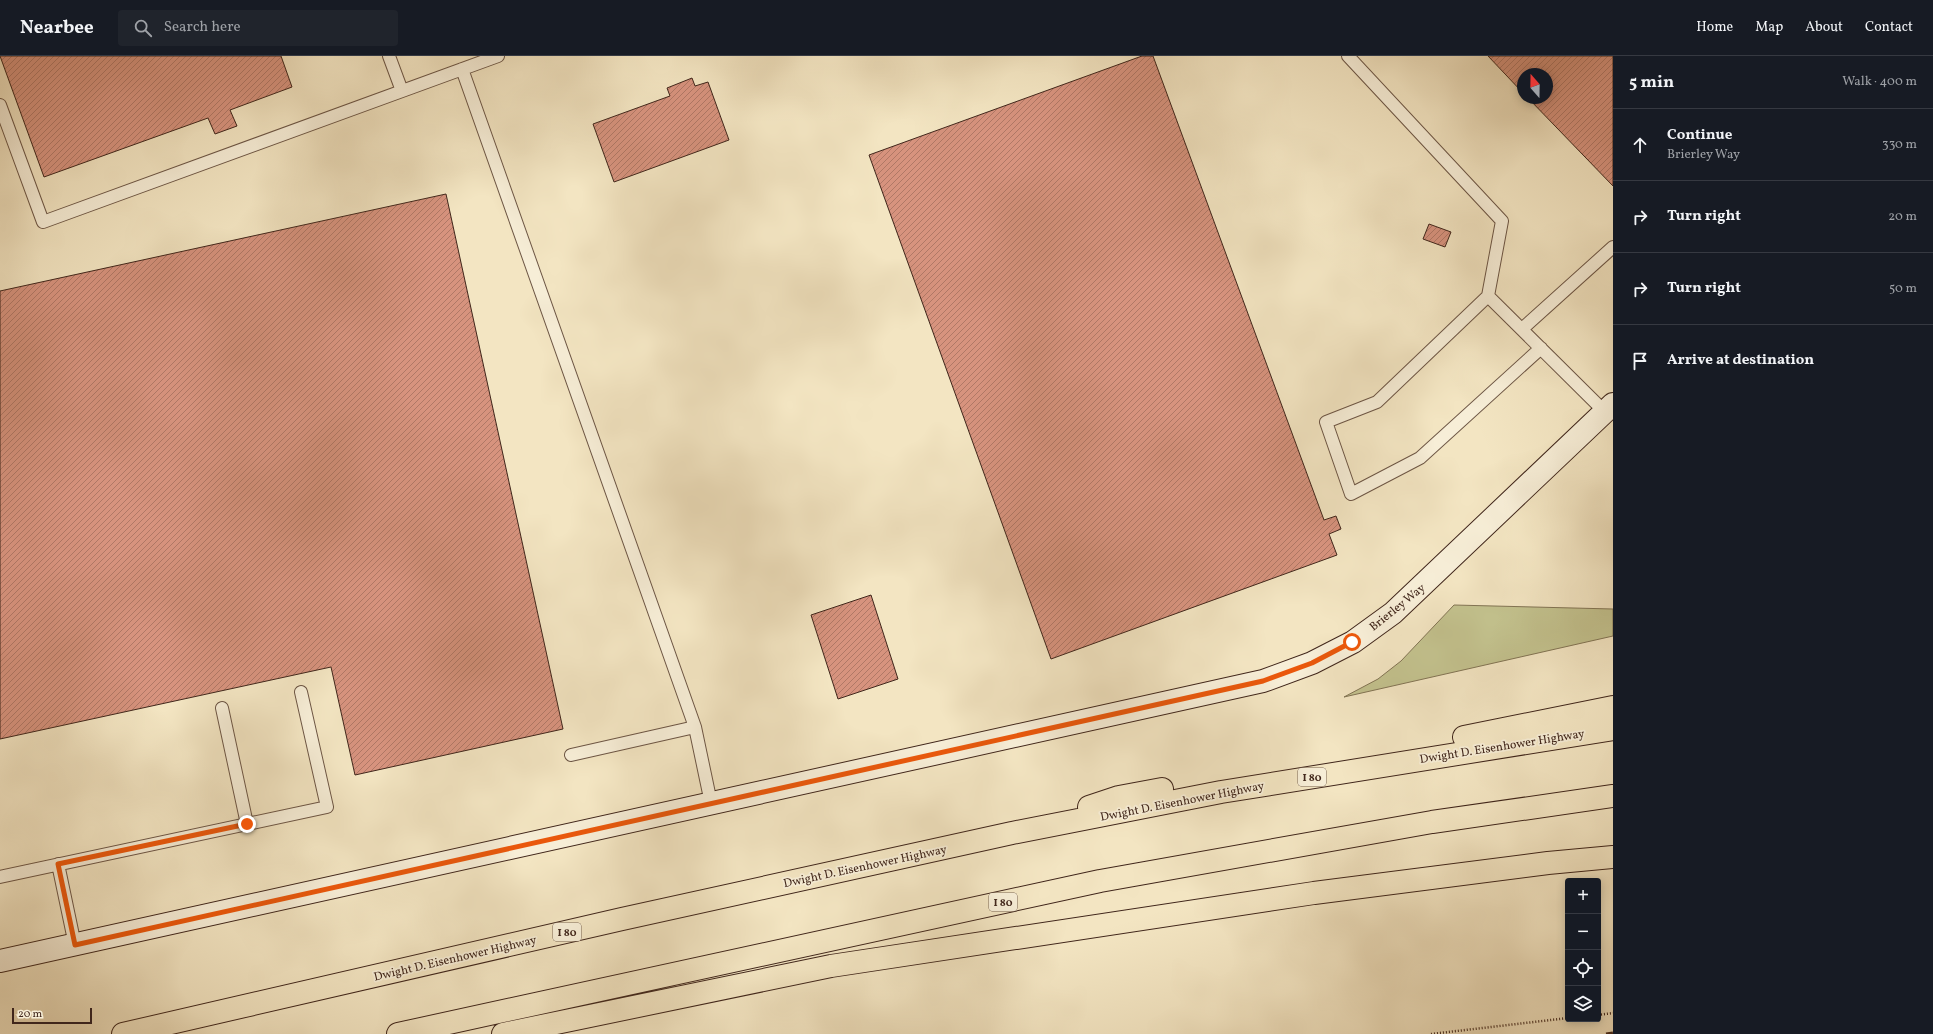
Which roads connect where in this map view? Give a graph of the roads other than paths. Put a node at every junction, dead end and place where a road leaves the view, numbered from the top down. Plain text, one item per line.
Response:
1 (389, 56) edge
2 (498, 56) edge
3 (1348, 56) edge
4 (462, 69) junction
5 (402, 91) junction
6 (0, 105) edge
7 (1613, 247) edge
8 (1488, 296) junction
9 (1522, 329) junction
10 (1541, 348) junction
11 (1609, 408) edge
12 (301, 692) dead end
13 (1613, 707) edge
14 (222, 708) dead end
15 (696, 726) junction
16 (1613, 729) edge
17 (571, 755) dead end
18 (1613, 796) edge
19 (711, 803) junction
20 (247, 824) junction
21 (1012, 834) junction
22 (1613, 857) edge
23 (58, 864) junction
24 (0, 877) edge
25 (75, 945) junction
26 (0, 961) edge
27 (123, 1034) edge
28 (398, 1034) edge
29 (503, 1034) edge

1 - 5 lane
2 - 4 lane
3 - 8 lane
4 - 5 lane
4 - 15 lane
5 - 6 lane
7 - 9 lane
8 - 9 lane
8 - 10 lane
9 - 10 lane
10 - 11 lane
11 - 19 street, Brierley Way
12 - 20 lane
13 - 21 highway
14 - 20 lane
15 - 17 lane
15 - 19 lane
16 - 21 highway, Dwight D. Eisenhower Highway / I 80
18 - 28 highway, I 80
19 - 25 street, Brierley Way
20 - 23 lane
21 - 27 highway, Dwight D. Eisenhower Highway / I 80
22 - 29 highway
23 - 24 lane
23 - 25 lane
25 - 26 street, Brierley Way

